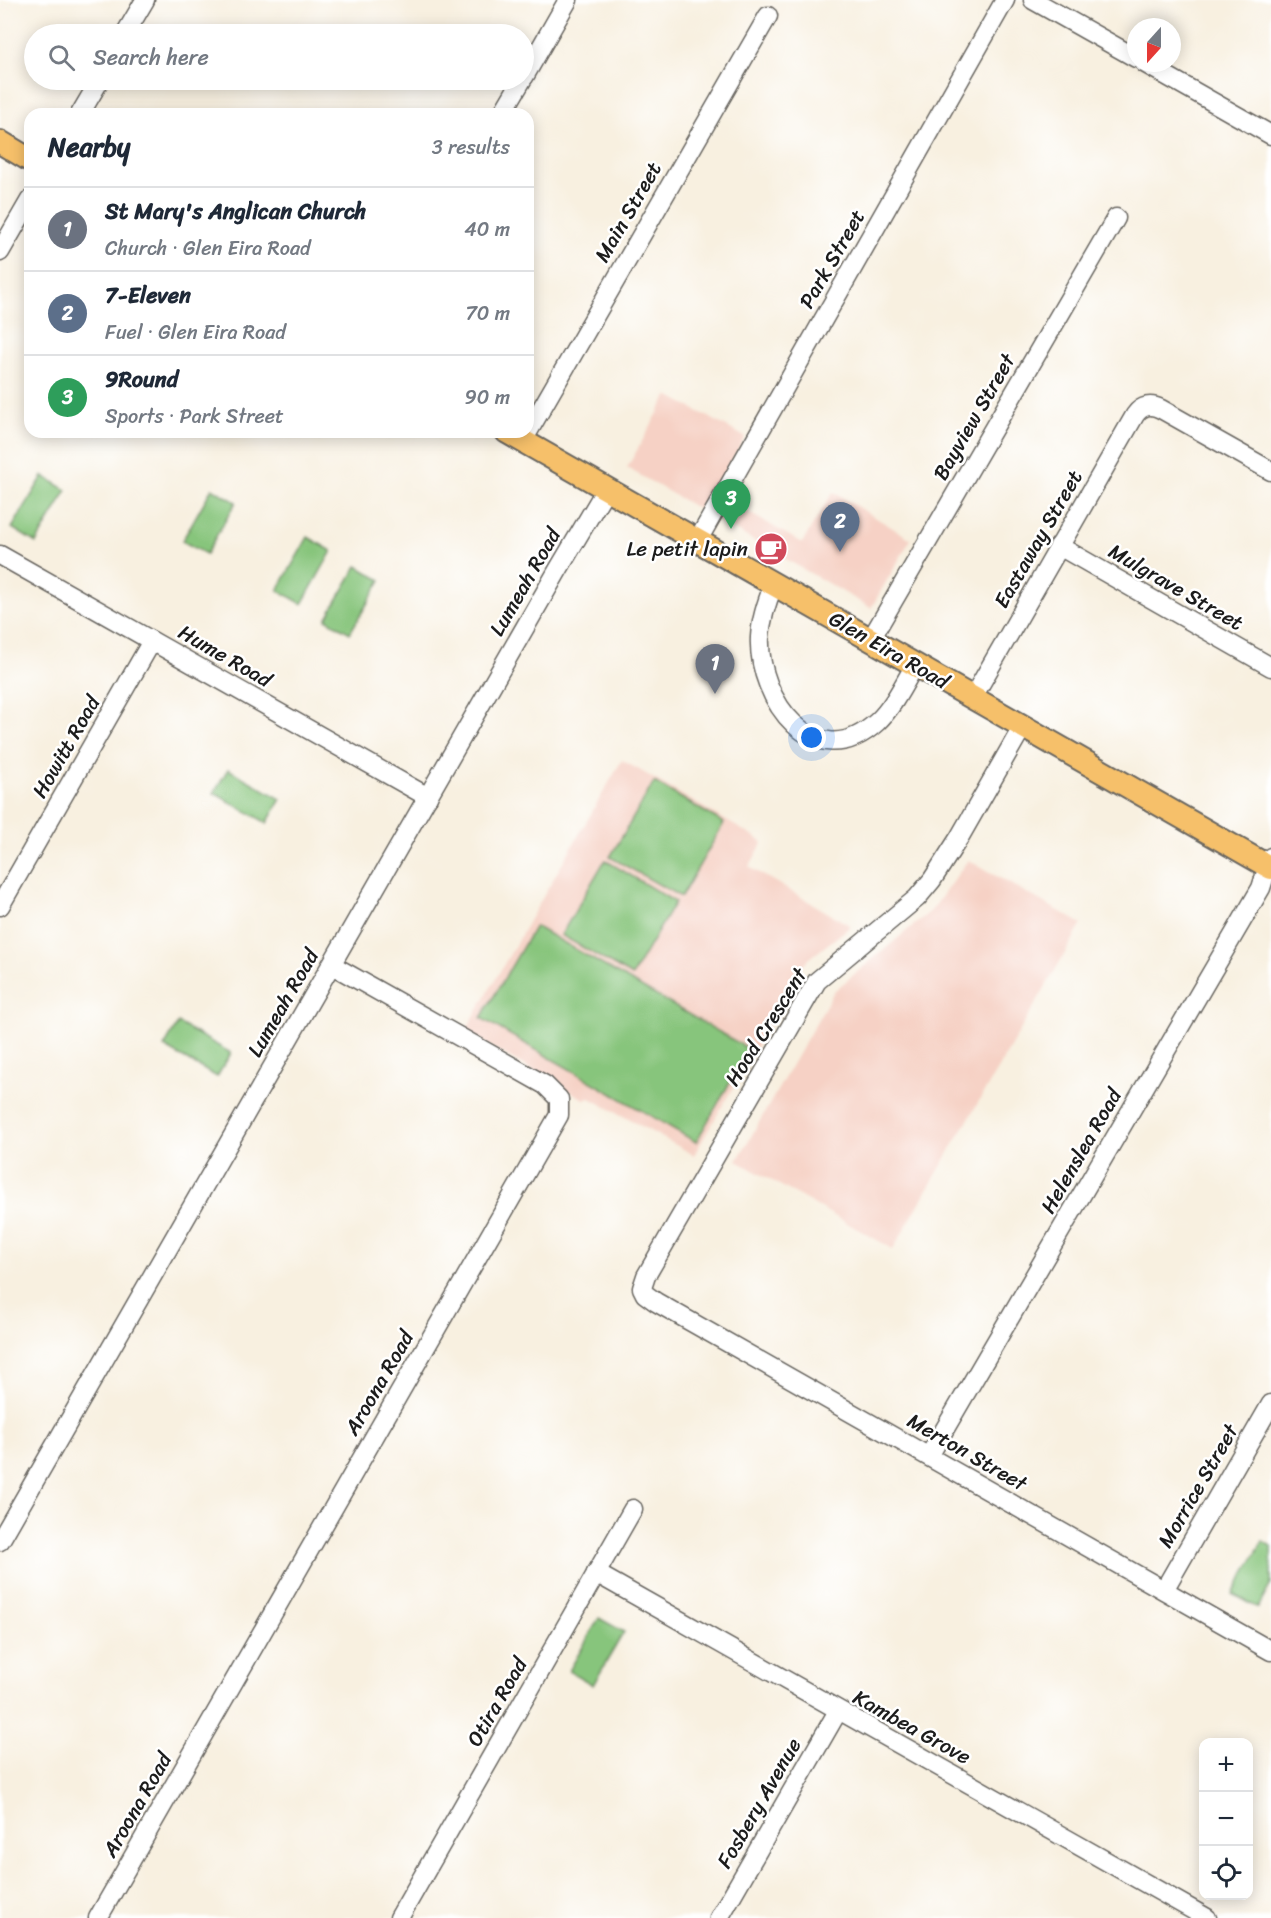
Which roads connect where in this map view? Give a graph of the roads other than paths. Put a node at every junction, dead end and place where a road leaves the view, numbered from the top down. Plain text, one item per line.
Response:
1 (145, 0) edge
2 (568, 0) edge
3 (1005, 0) edge
4 (1033, 0) edge
5 (768, 16) dead end
6 (131, 24) edge
7 (1127, 53) edge
8 (534, 59) edge
9 (1160, 72) edge
10 (94, 90) edge
11 (516, 90) edge
12 (84, 108) edge
13 (506, 108) edge
14 (1271, 135) edge
15 (0, 142) edge
16 (24, 156) edge
17 (24, 210) edge
18 (1116, 218) dead end
19 (0, 252) edge
20 (534, 412) edge
21 (527, 438) edge
22 (1271, 471) edge
23 (606, 489) junction
24 (698, 540) junction
25 (1059, 546) junction
26 (0, 555) edge
27 (774, 584) junction
28 (871, 639) junction
29 (152, 641) junction
30 (915, 665) junction
31 (1271, 667) edge
32 (973, 697) junction
33 (1023, 726) junction
34 (428, 798) junction
35 (1270, 864) edge
36 (0, 906) edge
37 (332, 965) junction
38 (643, 1291) joint
39 (1271, 1404) edge
40 (929, 1456) junction
41 (633, 1509) dead end
42 (0, 1541) edge
43 (596, 1573) junction
44 (1164, 1590) junction
45 (1271, 1651) edge
46 (838, 1711) junction
47 (98, 1918) edge
48 (399, 1918) edge
49 (719, 1918) edge
50 (1208, 1918) edge

1 - 6 street
2 - 8 street
3 - 24 street, Park Street
4 - 7 street
5 - 20 street, Main Street
9 - 14 street
10 - 12 street
11 - 13 street
15 - 16 main road
17 - 19 street
18 - 28 street, Bayview Street
21 - 23 main road, Glen Eira Road
22 - 25 street, Eastaway Street
23 - 24 main road, Glen Eira Road
23 - 34 street, Lumeah Road
24 - 27 main road, Glen Eira Road
25 - 31 street, Mulgrave Street
25 - 32 street, Eastaway Street
26 - 29 street, Hume Road
27 - 28 main road, Glen Eira Road
27 - 30 street
28 - 30 main road, Glen Eira Road
29 - 34 street, Hume Road
29 - 36 street, Howitt Road
30 - 32 main road, Glen Eira Road
32 - 33 main road, Glen Eira Road
33 - 35 main road, Glen Eira Road
33 - 38 street, Hood Crescent
34 - 37 street, Lumeah Road
35 - 40 street, Helenslea Road
37 - 42 street, Lumeah Road
37 - 47 street, Aroona Road
38 - 40 street, Merton Street
39 - 44 street, Morrice Street
40 - 44 street, Merton Street
41 - 43 street, Otira Road
43 - 46 street, Kambea Grove
43 - 48 street, Otira Road
44 - 45 street, Merton Street
46 - 49 street, Fosbery Avenue
46 - 50 street, Kambea Grove

